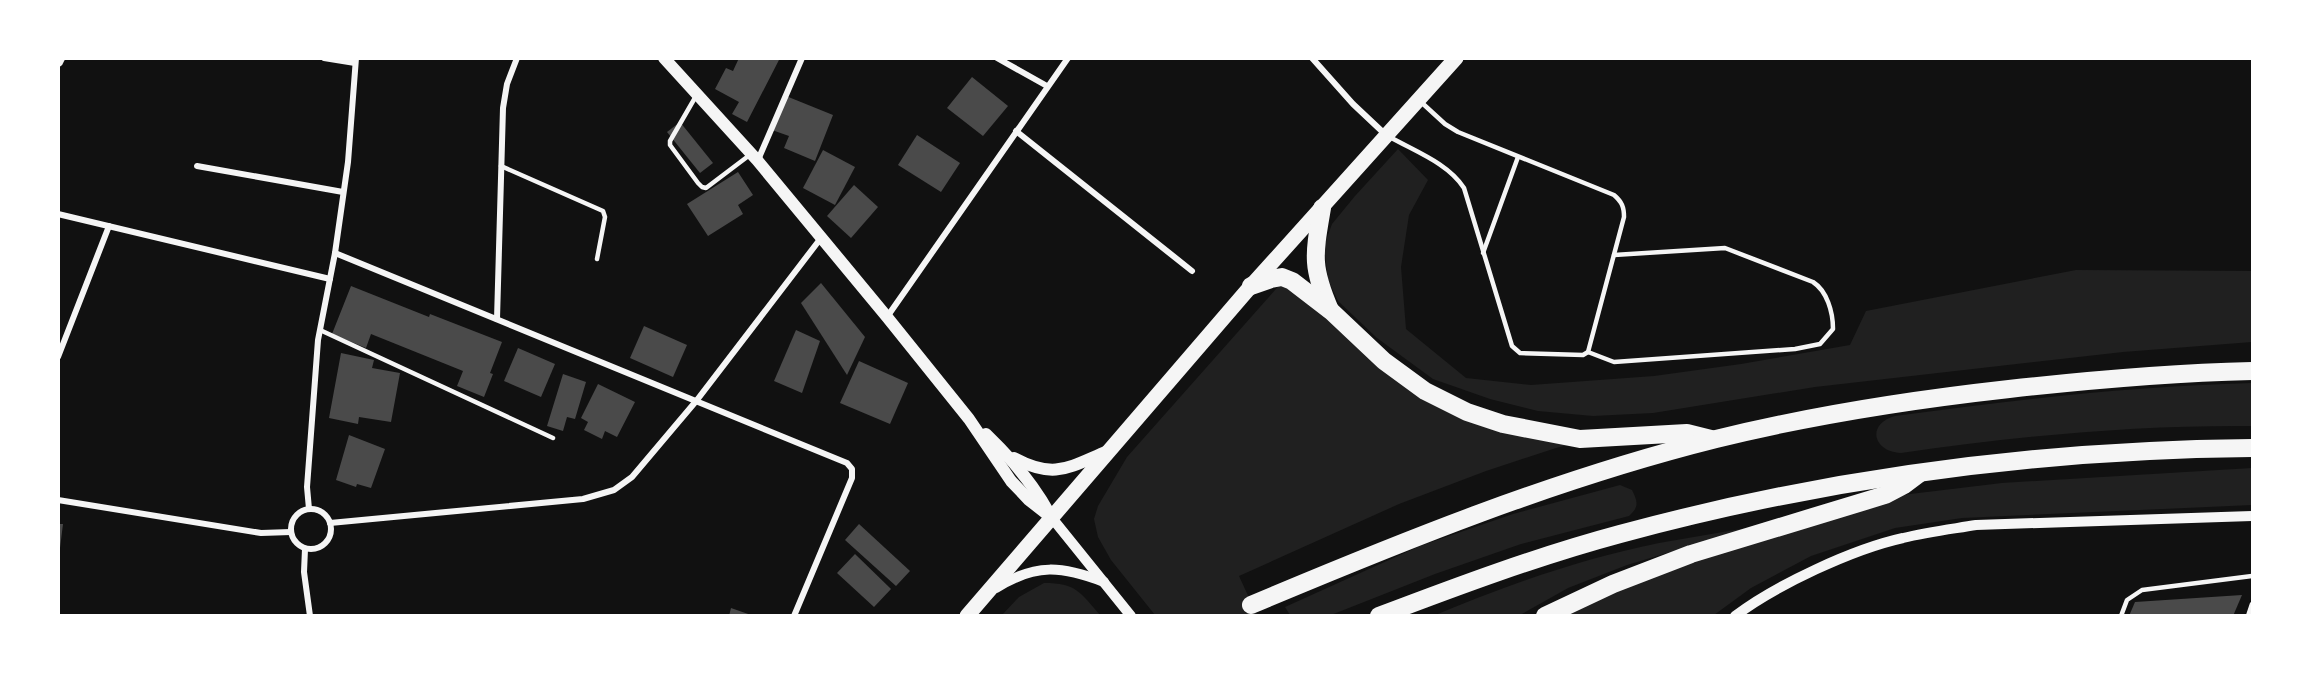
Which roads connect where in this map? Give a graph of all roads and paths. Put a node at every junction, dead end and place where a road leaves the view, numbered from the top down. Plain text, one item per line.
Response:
1 (324, 58) edge
2 (517, 58) edge
3 (802, 58) edge
4 (997, 58) edge
5 (1068, 58) edge
6 (1312, 58) edge
7 (1456, 58) edge
8 (668, 60) edge
9 (356, 61) edge
10 (1047, 87) junction
11 (697, 94) junction
12 (1419, 100) junction
13 (1016, 131) junction
14 (1387, 136) junction
15 (754, 157) junction
16 (1518, 157) junction
17 (197, 166) dead end
18 (501, 166) junction
19 (343, 192) junction
20 (1322, 208) junction
21 (58, 214) edge
22 (109, 226) junction
23 (822, 238) junction
24 (335, 253) junction
25 (1483, 254) junction
26 (1614, 255) junction
27 (597, 259) dead end
28 (1192, 272) dead end
29 (330, 279) junction
30 (1251, 286) junction
31 (1331, 311) junction
32 (887, 317) junction
33 (497, 319) junction
34 (320, 330) junction
35 (1588, 352) junction
36 (58, 357) edge
37 (2253, 371) edge
38 (697, 400) junction
39 (969, 419) junction
40 (553, 438) dead end
41 (1713, 440) junction
42 (2253, 448) edge
43 (1112, 449) junction
44 (1006, 453) junction
45 (1923, 470) junction
46 (58, 500) edge
47 (309, 509) junction
48 (2253, 516) edge
49 (1052, 518) junction
50 (330, 523) junction
51 (291, 532) junction
52 (305, 549) junction
53 (2253, 576) edge
54 (1104, 582) junction
55 (986, 594) junction
56 (2253, 604) edge
57 (1251, 605) dead end
58 (310, 615) edge
59 (794, 615) edge
60 (967, 615) edge
61 (1131, 615) edge
62 (1379, 615) edge
63 (1545, 615) edge
64 (1735, 615) edge
65 (2121, 615) edge
66 (2248, 615) edge

1 - 9 street
2 - 18 street
3 - 15 street
4 - 10 street
5 - 10 street
6 - 14 street
7 - 12 main road
8 - 11 main road
9 - 19 street
10 - 13 street
11 - 15 main road
11 - 15 lane
12 - 14 main road
12 - 16 lane
13 - 28 street
13 - 32 street
14 - 20 main road
14 - 25 lane
15 - 23 main road
16 - 25 lane
16 - 26 lane
17 - 19 street
18 - 27 lane
18 - 33 street
19 - 24 street
20 - 30 main road
20 - 31 highway
21 - 22 street
22 - 29 street
22 - 36 street
23 - 32 main road
23 - 38 street
24 - 29 street
24 - 33 street
25 - 35 lane
26 - 35 lane
26 - 35 lane
29 - 34 street
30 - 31 highway
30 - 43 main road
31 - 41 highway
32 - 39 main road
33 - 38 street
34 - 40 lane
34 - 47 street
37 - 41 highway
38 - 50 street
38 - 59 street
39 - 44 main road
39 - 49 main road
41 - 57 highway
42 - 45 highway
43 - 44 main road
43 - 49 main road
44 - 49 main road
45 - 62 highway
45 - 63 highway
46 - 51 street
47 - 50 street
47 - 51 street
48 - 64 street
49 - 54 street
49 - 55 main road
50 - 52 street
51 - 52 street
52 - 58 street
53 - 65 lane
54 - 55 street
54 - 61 street
55 - 60 main road
56 - 66 lane

